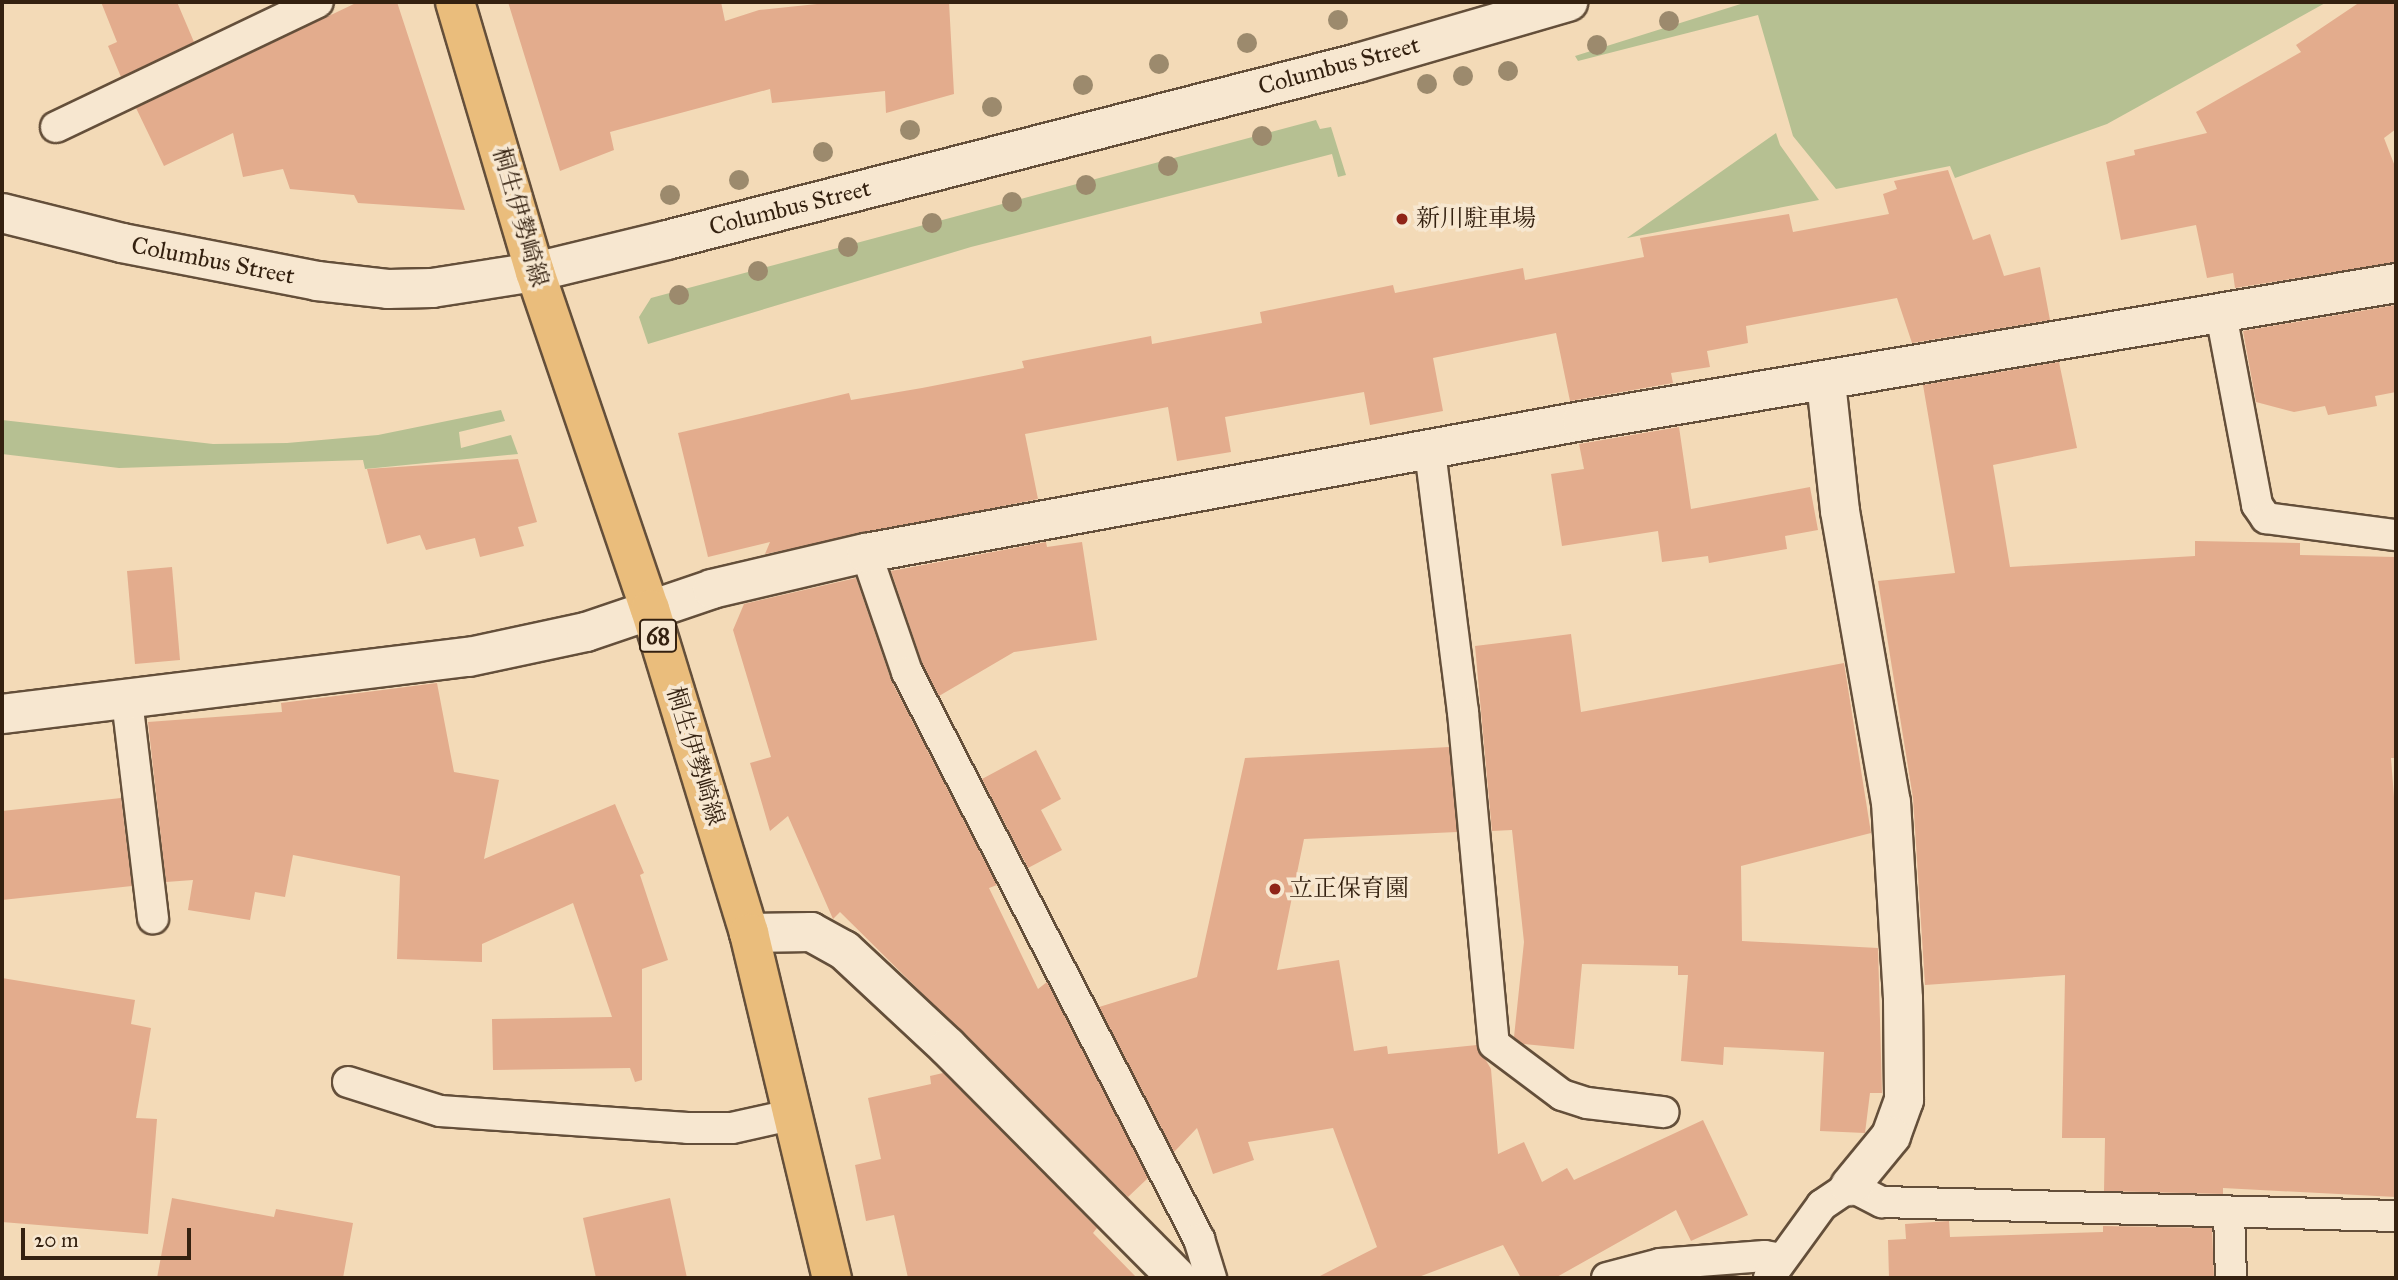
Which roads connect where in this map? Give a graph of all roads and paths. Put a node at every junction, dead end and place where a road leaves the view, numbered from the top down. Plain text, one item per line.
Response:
1 (318, 2) edge
2 (455, 2) edge
3 (1568, 2) edge
4 (56, 127) dead end
5 (2, 213) edge
6 (535, 272) junction
7 (2396, 283) edge
8 (2221, 314) junction
9 (1826, 382) junction
10 (1430, 451) junction
11 (2396, 535) edge
12 (866, 553) junction
13 (650, 609) junction
14 (127, 700) junction
15 (2, 714) edge
16 (153, 918) dead end
17 (749, 933) junction
18 (348, 1082) dead end
19 (1663, 1112) dead end
20 (795, 1114) junction
21 (1850, 1186) junction
22 (2229, 1212) junction
23 (2396, 1216) edge
24 (1775, 1269) edge
25 (832, 1278) edge
26 (1177, 1278) edge
27 (1211, 1278) edge
28 (1606, 1278) edge
29 (2231, 1278) edge

1 - 4 lane
2 - 6 main road, 桐生伊勢崎線 / 68
3 - 6 street, Columbus Street
5 - 6 street, Columbus Street
6 - 13 main road, 桐生伊勢崎線 / 68
7 - 8 street
8 - 9 street
8 - 11 lane
9 - 10 street
9 - 21 street
10 - 12 street
10 - 19 lane
12 - 13 street
12 - 27 lane
13 - 14 street
13 - 17 main road, 桐生伊勢崎線 / 68
14 - 15 street
14 - 16 lane
17 - 20 main road, 桐生伊勢崎線 / 68
17 - 26 street
18 - 20 lane
20 - 25 main road, 桐生伊勢崎線 / 68
21 - 22 lane
21 - 24 lane
22 - 23 lane
22 - 29 lane
24 - 28 lane

